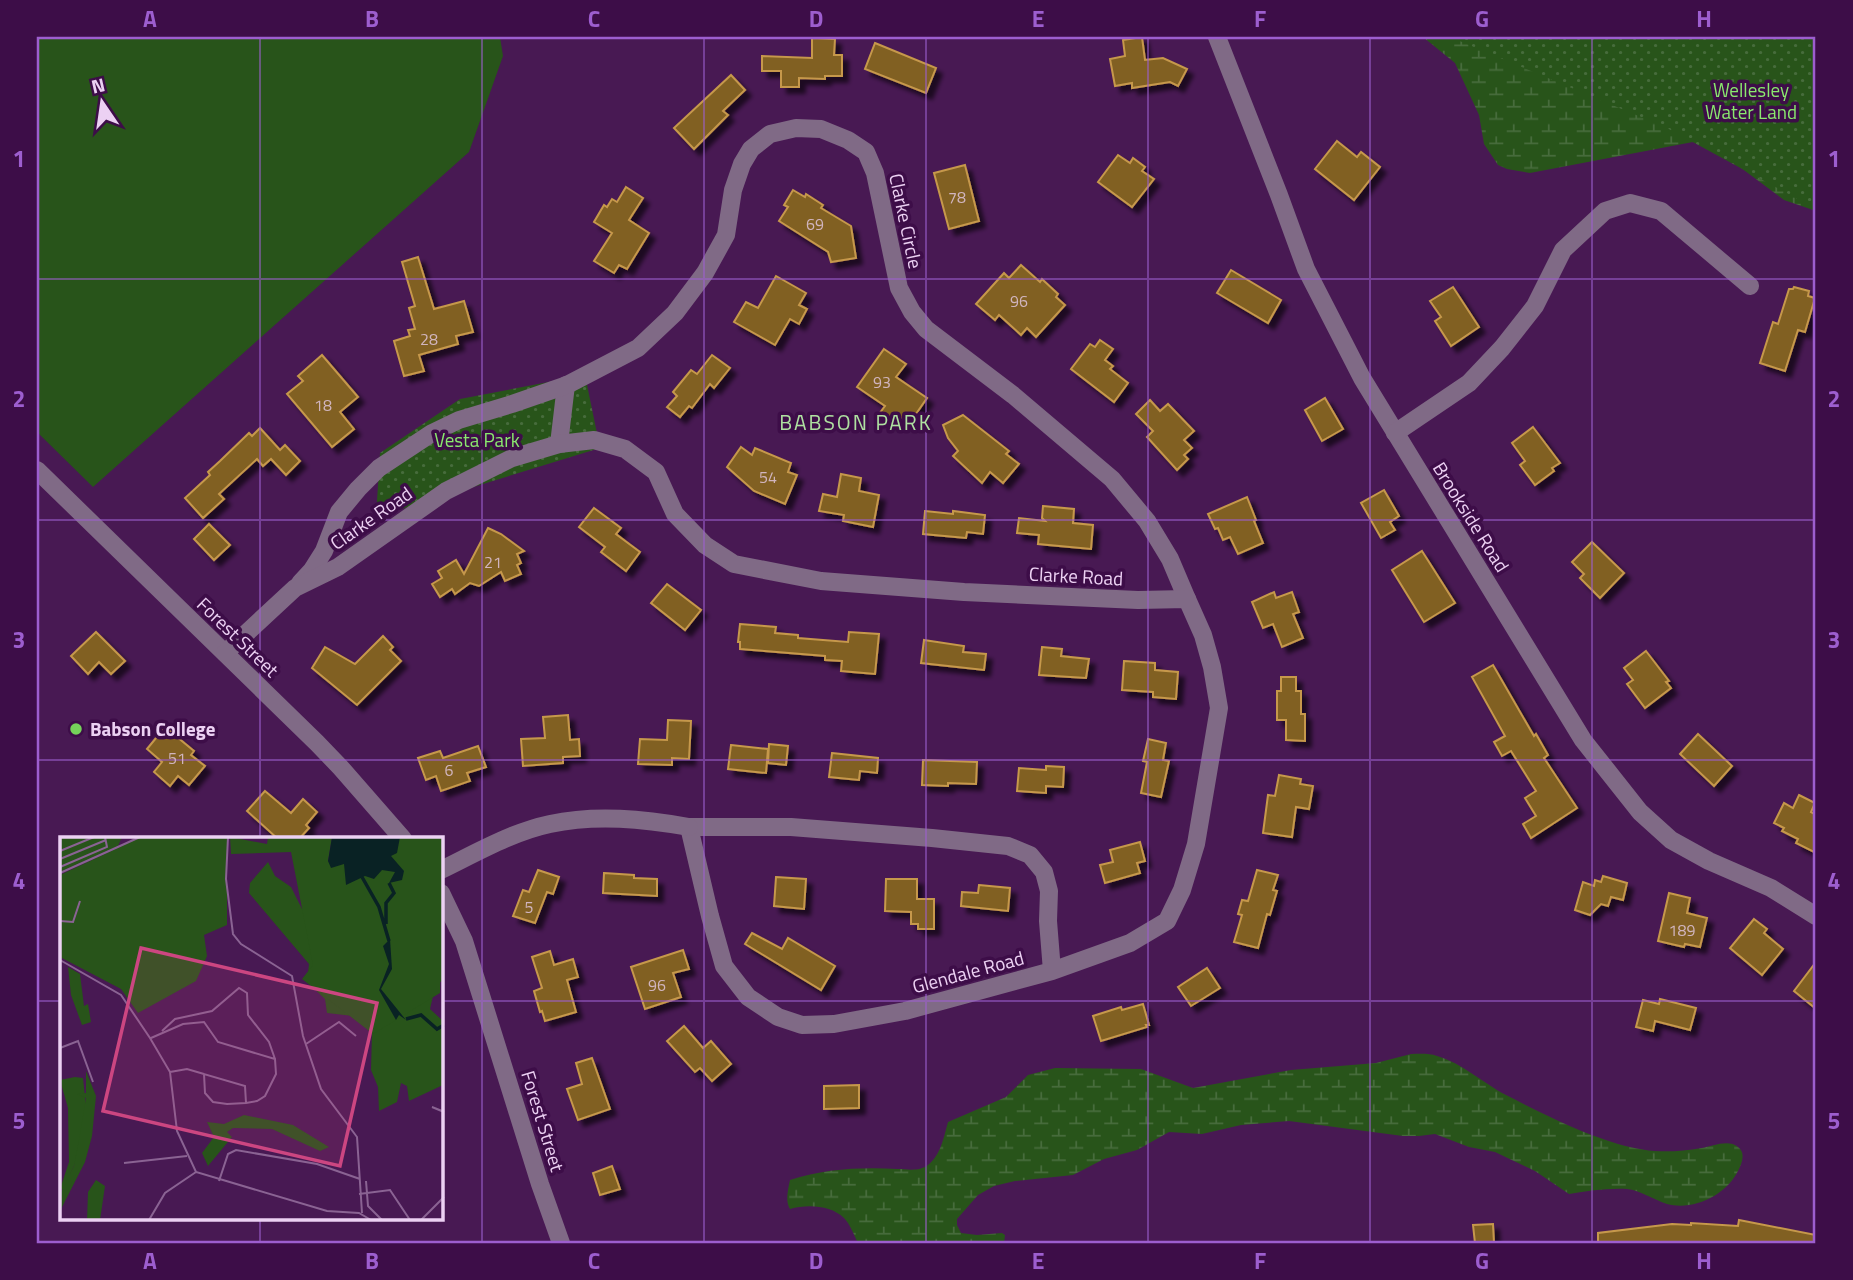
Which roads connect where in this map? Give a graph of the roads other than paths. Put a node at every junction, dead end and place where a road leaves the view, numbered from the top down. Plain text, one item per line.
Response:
1 (1217, 37) edge
2 (1750, 286) dead end
3 (566, 385) junction
4 (1395, 433) junction
5 (559, 443) junction
6 (37, 470) edge
7 (295, 588) junction
8 (1187, 599) junction
9 (225, 653) junction
10 (689, 827) junction
11 (401, 837) edge
12 (443, 869) edge
13 (443, 897) edge
14 (1816, 916) edge
15 (1052, 971) junction
16 (561, 1243) edge

1 - 4 street, Brookside Road
2 - 4 street
3 - 5 street
3 - 7 street, Clarke Circle
3 - 8 street, Clarke Circle
4 - 14 street, Brookside Road
5 - 7 street, Clarke Road
5 - 8 street, Clarke Road
6 - 9 street, Forest Street
7 - 9 street, Clarke Road
8 - 15 street
9 - 11 street, Forest Street
10 - 12 street, Glendale Road
10 - 15 street, Glendale Road
10 - 15 street, Glendale Road
13 - 16 street, Forest Street

